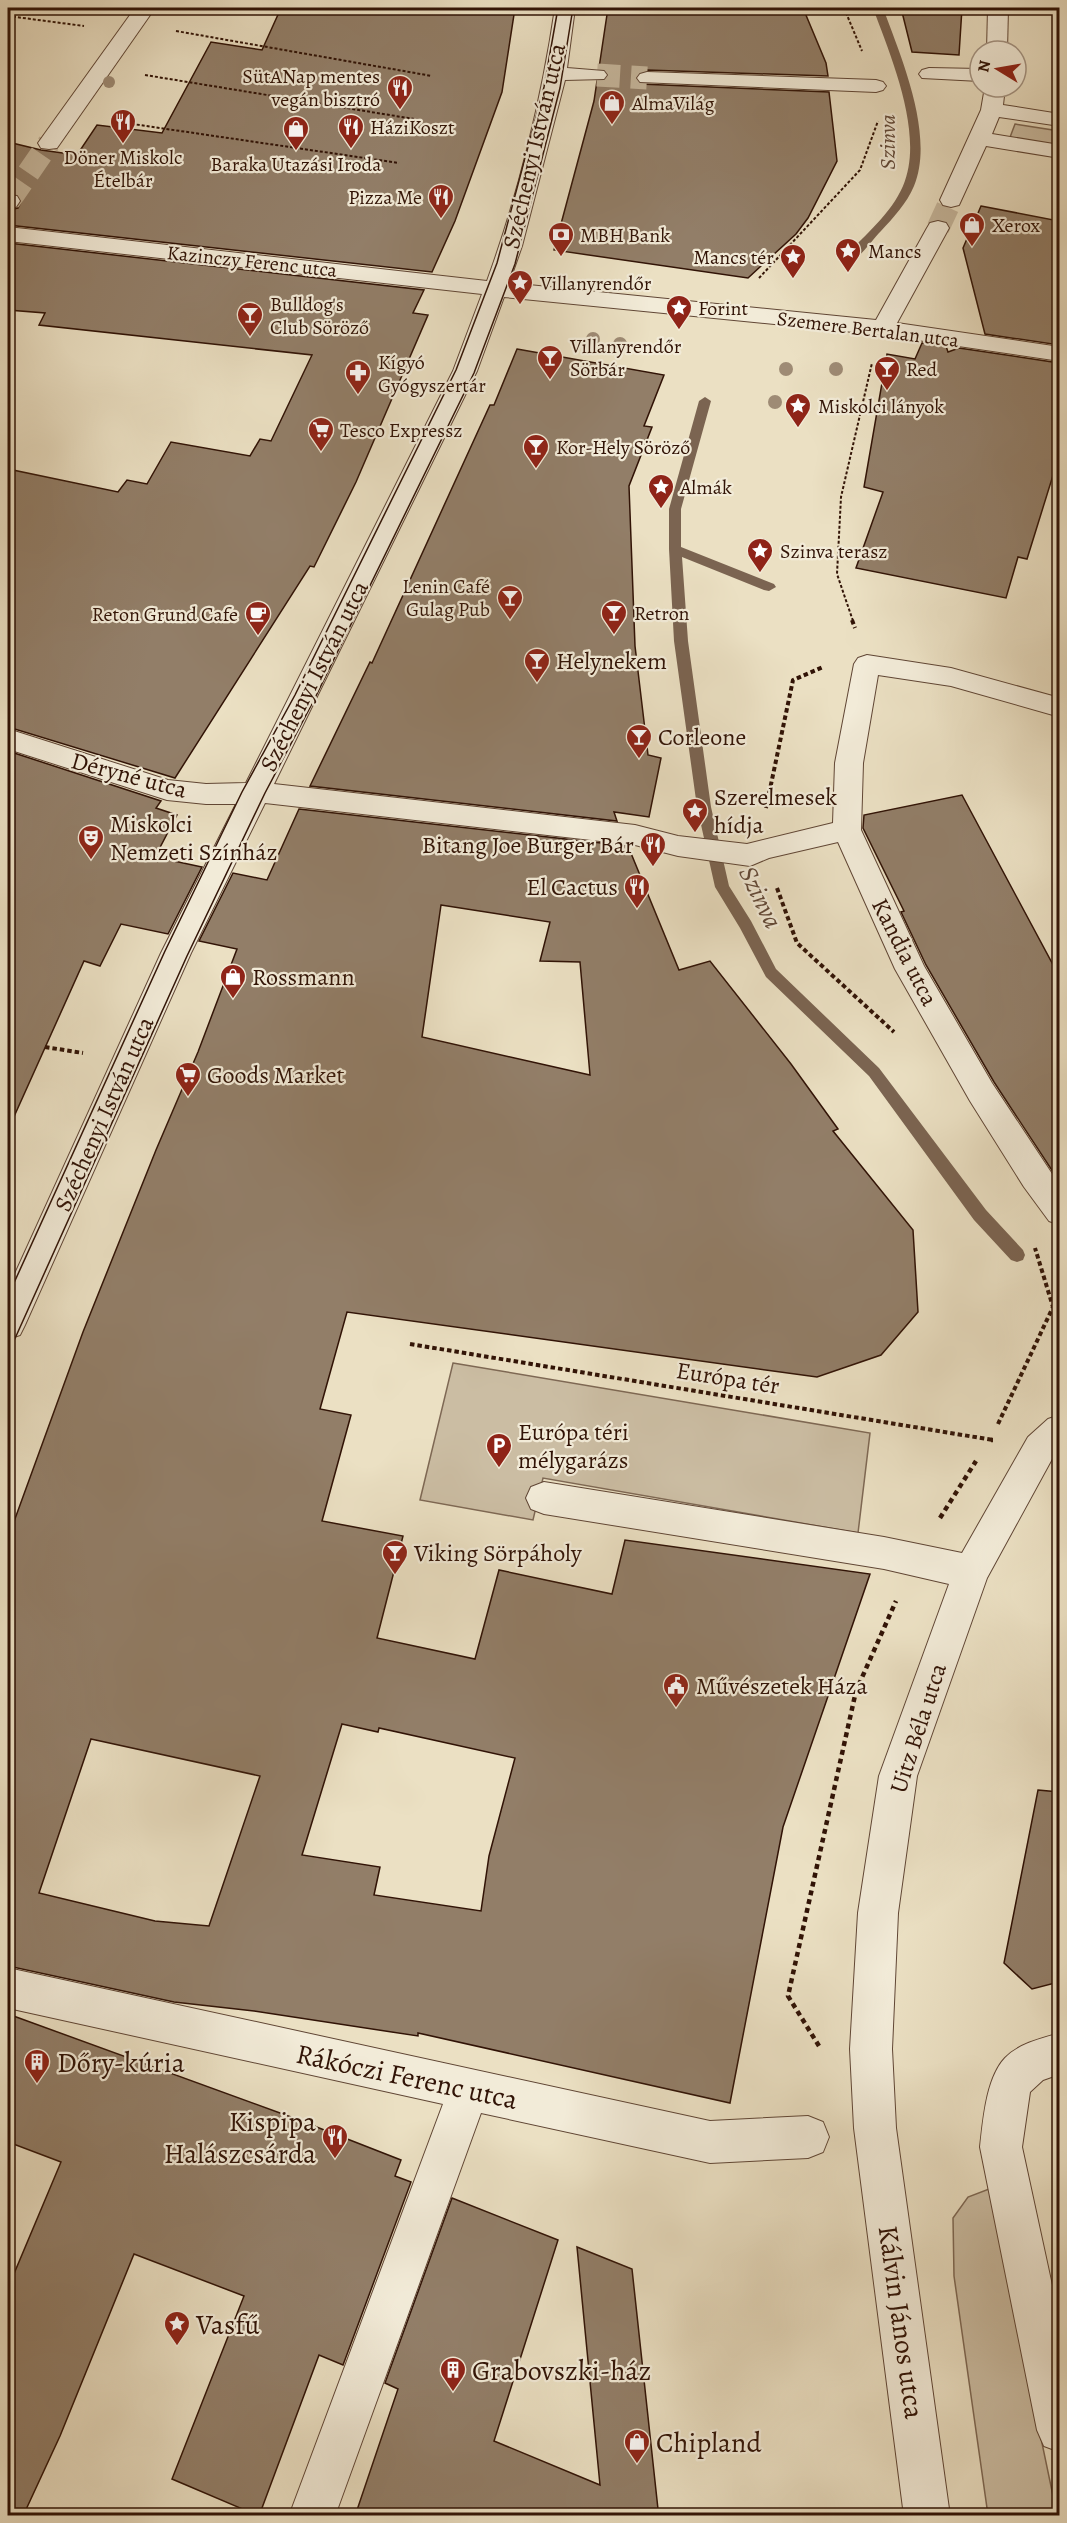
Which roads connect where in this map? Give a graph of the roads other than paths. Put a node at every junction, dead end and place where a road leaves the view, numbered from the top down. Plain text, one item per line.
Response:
1 (565, 8) edge
2 (998, 8) edge
3 (136, 21) edge
4 (997, 39) edge
5 (556, 74) junction
6 (929, 74) dead end
7 (597, 75) tunnel mouth
8 (968, 75) edge
9 (647, 78) tunnel mouth
10 (876, 86) road end
11 (993, 99) edge
12 (992, 110) junction
13 (1059, 120) edge
14 (979, 138) junction
15 (49, 143) tunnel mouth
16 (1059, 152) edge
17 (951, 200) tunnel mouth
18 (938, 228) tunnel mouth
19 (8, 234) edge
20 (496, 289) junction
21 (883, 328) junction
22 (1059, 354) edge
23 (1059, 708) edge
24 (8, 739) edge
25 (254, 793) junction
26 (847, 830) junction
27 (1059, 1212) edge
28 (8, 1325) edge
29 (1050, 1439) edge
30 (544, 1498) dead end
31 (971, 1572) junction
32 (8, 1988) edge
33 (1059, 2053) edge
34 (469, 2089) junction
35 (875, 2128) joint
36 (808, 2137) dead end
37 (1059, 2430) edge
38 (312, 2516) edge
39 (927, 2516) edge

1 - 5 street, Széchenyi István utca
2 - 4 street
3 - 15 street
5 - 7 street
5 - 20 street, Széchenyi István utca
6 - 8 street
9 - 10 street
11 - 12 street
12 - 13 street
12 - 14 street
14 - 16 street
14 - 17 street
18 - 21 street
19 - 20 street, Kazinczy Ferenc utca
20 - 21 street, Szemere Bertalan utca
20 - 25 street, Széchenyi István utca
21 - 22 street, Szemere Bertalan utca
23 - 26 street, Kandia utca
24 - 25 street, Déryné utca
25 - 26 street, Déryné utca
25 - 28 street, Széchenyi István utca
26 - 27 street, Kandia utca
29 - 31 street, Uitz Béla utca
30 - 31 street
31 - 35 street, Uitz Béla utca
32 - 34 street, Rákóczi Ferenc utca
33 - 37 street
34 - 36 street, Rákóczi Ferenc utca
34 - 38 street
35 - 39 street, Kálvin János utca

